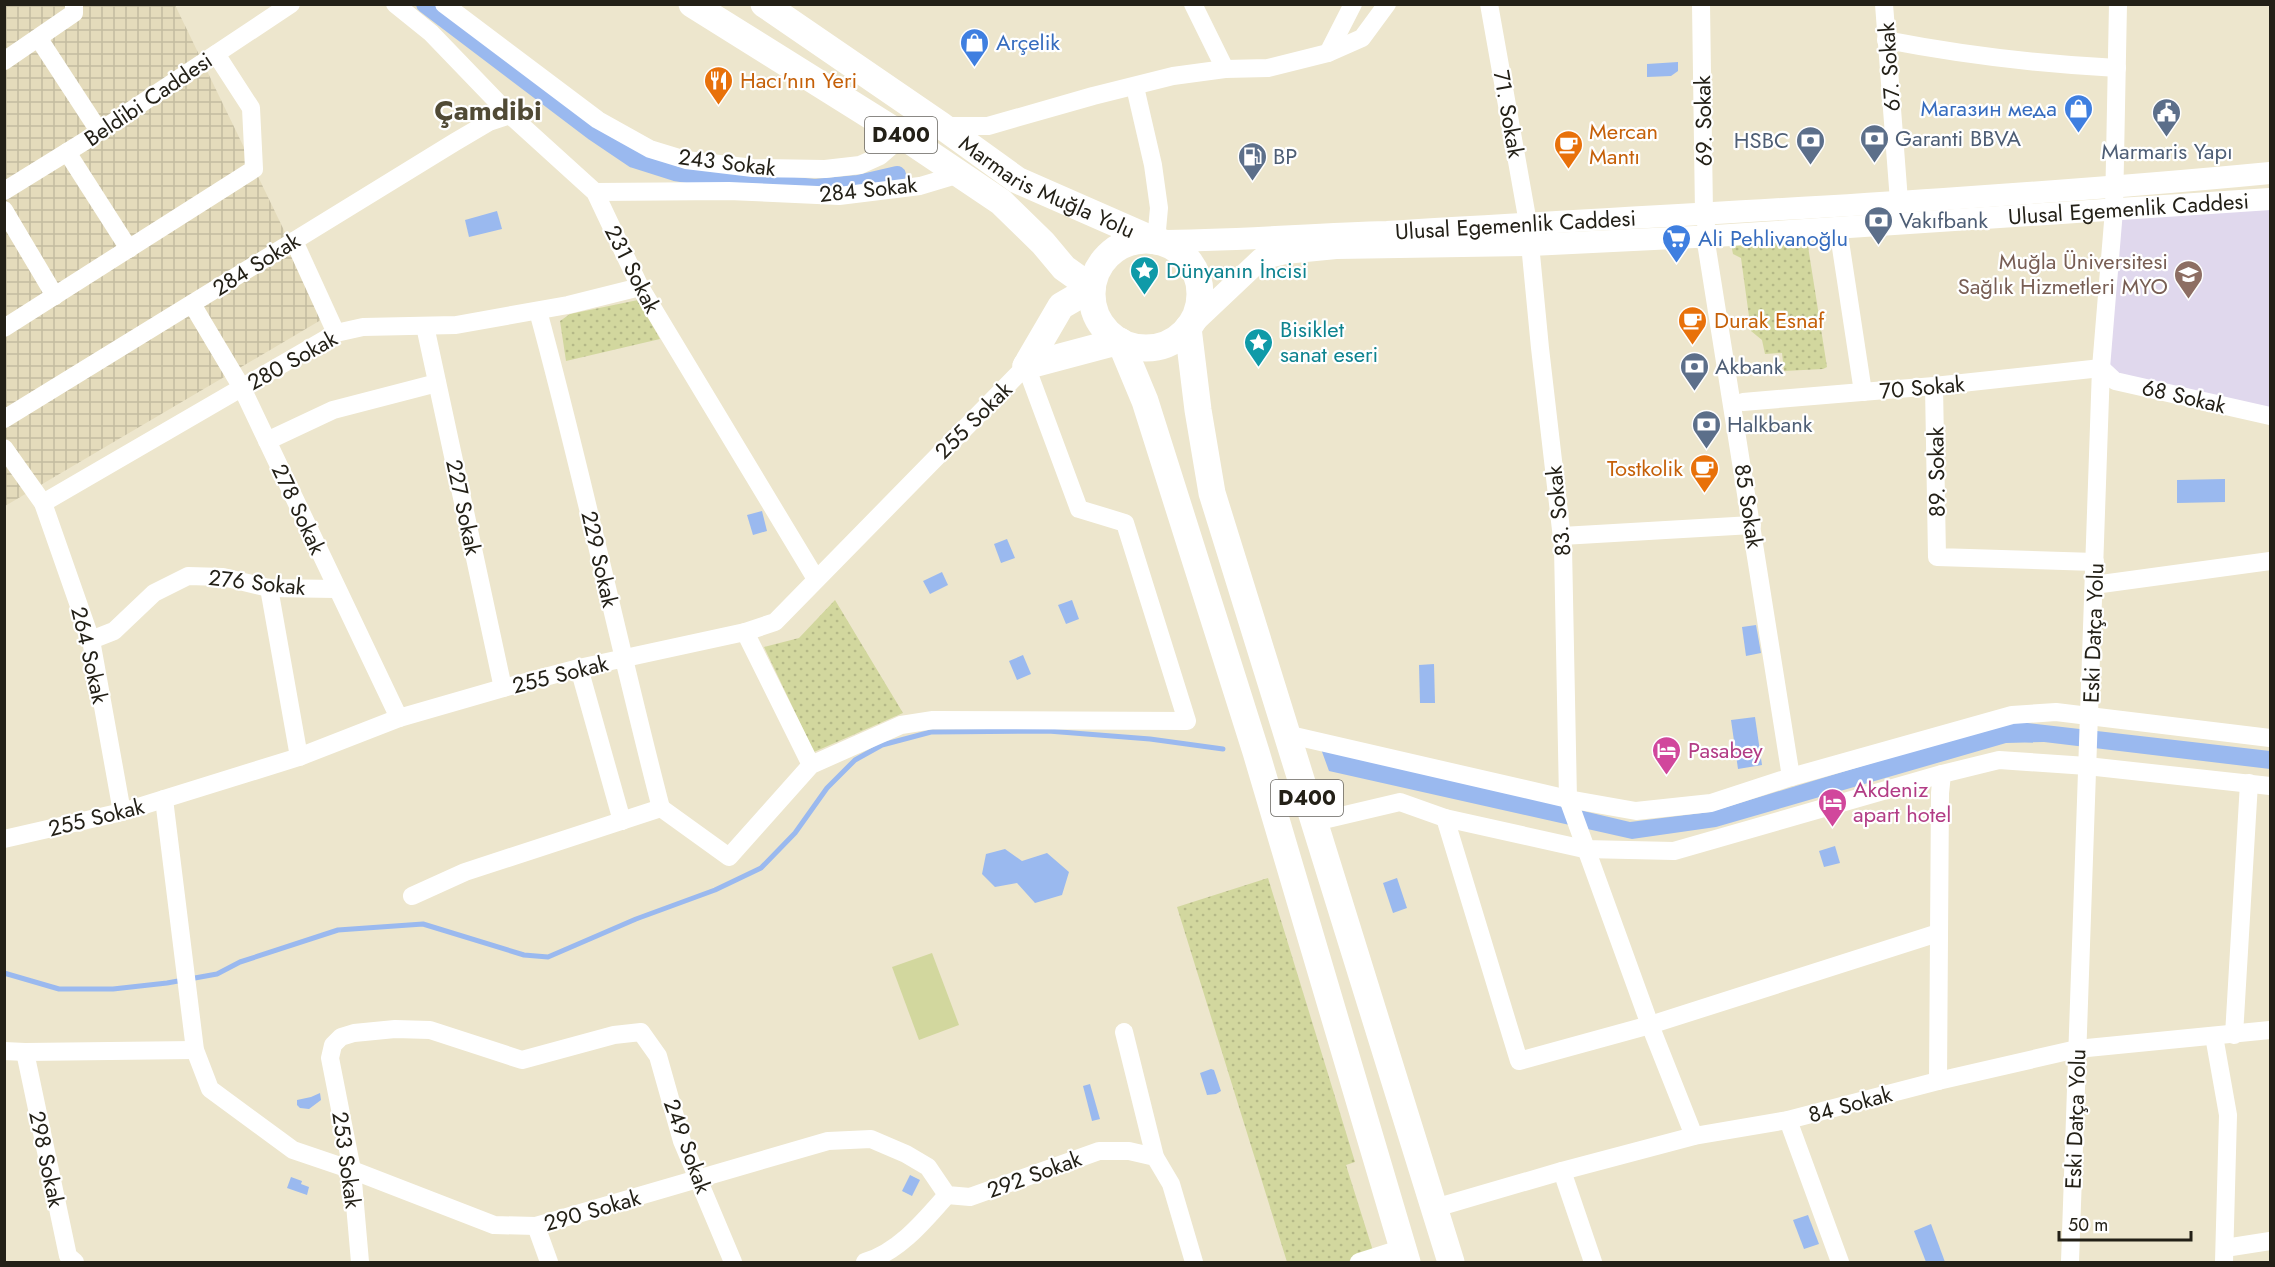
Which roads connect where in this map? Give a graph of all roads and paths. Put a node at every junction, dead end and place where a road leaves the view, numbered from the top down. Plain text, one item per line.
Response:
1 (74, 4) edge
2 (291, 4) edge
3 (395, 4) edge
4 (444, 4) edge
5 (692, 4) edge
6 (764, 4) edge
7 (1193, 4) edge
8 (1387, 4) edge
9 (1489, 4) edge
10 (1701, 4) edge
11 (1884, 4) edge
12 (2118, 4) edge
13 (1352, 6) edge
14 (39, 39) junction
15 (1887, 40) junction
16 (1328, 53) junction
17 (216, 54) junction
18 (4, 60) edge
19 (2116, 68) junction
20 (1225, 69) junction
21 (1135, 87) junction
22 (510, 115) junction
23 (942, 126) junction
24 (99, 131) junction
25 (903, 136) junction
26 (66, 153) junction
27 (2271, 173) edge
28 (960, 174) junction
29 (2115, 188) junction
30 (4, 191) edge
31 (595, 192) junction
32 (2271, 199) edge
33 (1899, 201) junction
34 (4, 210) edge
35 (2114, 210) junction
36 (1704, 213) junction
37 (1838, 228) junction
38 (1530, 234) junction
39 (1710, 236) junction
40 (294, 240) junction
41 (1156, 241) junction
42 (129, 249) junction
43 (640, 287) junction
44 (1092, 288) junction
45 (55, 296) junction
46 (192, 304) junction
47 (538, 311) junction
48 (425, 326) junction
49 (4, 328) edge
50 (1188, 328) junction
51 (336, 333) junction
52 (1120, 341) junction
53 (1026, 366) junction
54 (2101, 368) junction
55 (438, 383) junction
56 (1934, 386) junction
57 (242, 388) junction
58 (1863, 392) junction
59 (1743, 402) junction
60 (2271, 416) edge
61 (4, 419) edge
62 (267, 441) junction
63 (4, 448) edge
64 (43, 503) junction
65 (1752, 525) junction
66 (1562, 536) junction
67 (2271, 561) edge
68 (2095, 562) junction
69 (816, 579) junction
70 (2094, 585) junction
71 (269, 588) junction
72 (336, 589) junction
73 (745, 632) junction
74 (91, 640) junction
75 (623, 659) junction
76 (579, 668) junction
77 (503, 688) junction
78 (399, 718) junction
79 (2090, 720) junction
80 (1286, 734) junction
81 (2271, 738) edge
82 (298, 757) junction
83 (2088, 760) junction
84 (811, 765) junction
85 (1942, 774) junction
86 (1797, 776) junction
87 (2249, 783) junction
88 (2271, 786) edge
89 (164, 799) junction
90 (1568, 801) junction
91 (661, 808) junction
92 (122, 812) junction
93 (1445, 818) junction
94 (622, 821) junction
95 (1315, 822) junction
96 (4, 839) edge
97 (1584, 849) junction
98 (412, 896) dead end
99 (1938, 933) junction
100 (1650, 1025) junction
101 (2271, 1030) edge
102 (1124, 1032) dead end
103 (2234, 1035) junction
104 (2214, 1036) junction
105 (2077, 1049) junction
106 (195, 1050) junction
107 (4, 1051) edge
108 (25, 1052) junction
109 (330, 1058) joint
110 (1938, 1081) junction
111 (1788, 1120) junction
112 (1695, 1136) junction
113 (1155, 1157) junction
114 (352, 1170) junction
115 (1562, 1171) junction
116 (698, 1180) junction
117 (947, 1195) junction
118 (1435, 1208) junction
119 (536, 1226) junction
120 (2271, 1241) edge
121 (1405, 1255) edge
122 (2224, 1255) edge
123 (75, 1263) edge
124 (360, 1263) edge
125 (549, 1263) edge
126 (733, 1263) edge
127 (865, 1263) edge
128 (1194, 1263) edge
129 (1359, 1263) edge
130 (1451, 1263) edge
131 (1593, 1263) edge
132 (1840, 1263) edge
133 (2070, 1263) edge

1 - 14 street
2 - 17 street, Beldibi Caddesi
3 - 22 street, 231 Sokak
4 - 25 street, 243 Sokak
5 - 25 highway, D400
6 - 23 highway, Marmaris Muğla Yolu / D400
7 - 20 street
8 - 16 street
9 - 38 street, 71. Sokak
10 - 36 street, 69. Sokak
11 - 15 street, 67. Sokak
12 - 19 street, Eski Datça Yolu
13 - 16 street
14 - 18 street
14 - 24 street
15 - 19 street
15 - 33 street, 67. Sokak
16 - 20 street
17 - 24 street, Beldibi Caddesi
17 - 42 street
19 - 29 street, Eski Datça Yolu
20 - 21 street
21 - 23 street
21 - 41 street
22 - 31 street, 231 Sokak
22 - 40 street, 284 Sokak
23 - 41 highway, Marmaris Muğla Yolu / D400
24 - 26 street, Beldibi Caddesi
25 - 28 highway, D400
26 - 30 street, Beldibi Caddesi
26 - 42 street
27 - 29 main road, Ulusal Egemenlik Caddesi
28 - 31 street, 284 Sokak
28 - 44 highway, D400
29 - 33 main road, Ulusal Egemenlik Caddesi
29 - 35 street, Eski Datça Yolu
31 - 43 street, 231 Sokak
32 - 35 main road, Ulusal Egemenlik Caddesi
33 - 36 main road, Ulusal Egemenlik Caddesi
34 - 45 street
35 - 37 main road, Ulusal Egemenlik Caddesi
35 - 54 street, Eski Datça Yolu
36 - 38 main road, Ulusal Egemenlik Caddesi
36 - 39 street, 69. Sokak
37 - 39 main road, Ulusal Egemenlik Caddesi
37 - 58 street
38 - 39 main road, Ulusal Egemenlik Caddesi
38 - 41 main road, Ulusal Egemenlik Caddesi
38 - 50 main road, Ulusal Egemenlik Caddesi
38 - 66 street, 83. Sokak
39 - 59 street, 85 Sokak
39 - 65 street, 85 Sokak
40 - 46 street, 284 Sokak
40 - 51 street
41 - 44 highway
41 - 50 highway, D400
42 - 45 street
43 - 47 street, 280 Sokak
43 - 69 street, 231 Sokak
44 - 52 highway, D400
44 - 53 highway
45 - 49 street
46 - 57 street, 278 Sokak
46 - 61 street, 284 Sokak
47 - 48 street, 280 Sokak
47 - 75 street, 229 Sokak
48 - 51 street, 280 Sokak
48 - 55 street, 227 Sokak
50 - 52 highway
50 - 80 highway, D400
51 - 57 street, 280 Sokak
52 - 53 highway
52 - 121 highway, D400
53 - 69 street, 255 Sokak
53 - 84 street
54 - 56 street, 70 Sokak
54 - 60 street, 68 Sokak
54 - 68 street, Eski Datça Yolu
55 - 62 street
55 - 77 street, 227 Sokak
56 - 58 street, 70 Sokak
56 - 68 street, 89. Sokak
57 - 62 street, 278 Sokak
57 - 64 street, 280 Sokak
58 - 59 street, 70 Sokak
59 - 86 street, 85 Sokak
62 - 72 street, 278 Sokak
63 - 64 street, 264 Sokak
64 - 74 street, 264 Sokak
65 - 66 street
65 - 86 street, 85 Sokak
66 - 90 street, 83. Sokak
67 - 70 street
68 - 70 street, Eski Datça Yolu
69 - 73 street, 255 Sokak
70 - 79 street, Eski Datça Yolu
71 - 72 street, 276 Sokak
71 - 74 street, 276 Sokak
71 - 82 street
72 - 78 street, 278 Sokak
73 - 75 street, 255 Sokak
73 - 84 street
74 - 92 street, 264 Sokak
75 - 76 street, 255 Sokak
75 - 91 street, 229 Sokak
76 - 77 street, 255 Sokak
76 - 94 street
77 - 78 street, 255 Sokak
78 - 82 street, 255 Sokak
79 - 81 street
79 - 83 street, Eski Datça Yolu
79 - 86 street
80 - 90 street
80 - 95 highway, D400
82 - 89 street, 255 Sokak
83 - 85 street
83 - 87 street
83 - 105 street, Eski Datça Yolu
84 - 91 street
85 - 97 street
85 - 99 street
86 - 90 street
87 - 88 street
87 - 103 street
89 - 92 street, 255 Sokak
89 - 106 street, 290 Sokak
90 - 97 street, 83. Sokak
91 - 94 street
92 - 96 street, 255 Sokak
93 - 95 street
93 - 97 street
93 - 100 street
94 - 98 street
95 - 118 highway, D400
97 - 100 street, 83. Sokak
99 - 100 street
99 - 110 street
100 - 112 street, 83. Sokak
101 - 103 street, 84 Sokak
102 - 113 street
103 - 104 street, 84 Sokak
104 - 105 street, 84 Sokak
104 - 122 street
105 - 110 street, 84 Sokak
105 - 133 street, Eski Datça Yolu
106 - 108 street
106 - 114 street, 290 Sokak
107 - 108 street
108 - 123 street, 298 Sokak
109 - 114 street, 253 Sokak
109 - 116 street, 249 Sokak
110 - 111 street, 84 Sokak
111 - 112 street, 84 Sokak
111 - 132 street
112 - 115 street, 84 Sokak
113 - 117 street, 292 Sokak
113 - 128 street
114 - 119 street, 290 Sokak
114 - 124 street, 253 Sokak
115 - 118 street, 84 Sokak
115 - 131 street
116 - 117 street, 290 Sokak
116 - 119 street, 290 Sokak
116 - 126 street, 249 Sokak
117 - 127 street
118 - 130 highway, D400
119 - 125 street
120 - 122 street
121 - 129 street

